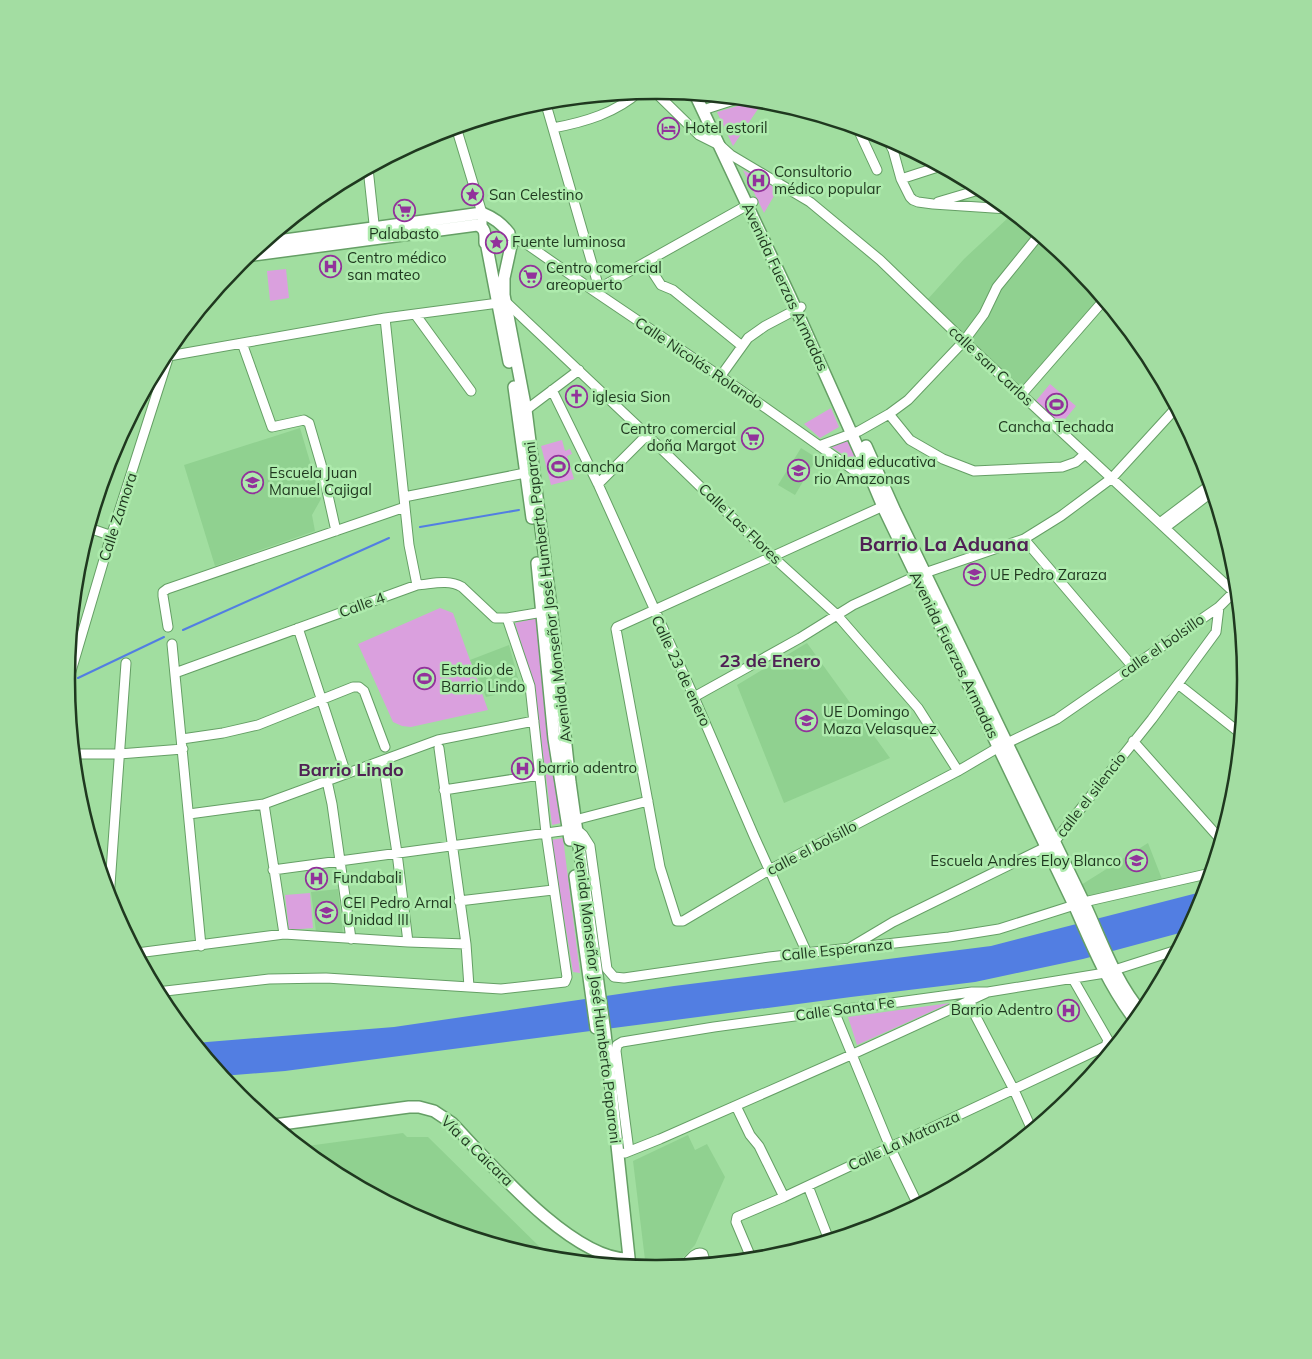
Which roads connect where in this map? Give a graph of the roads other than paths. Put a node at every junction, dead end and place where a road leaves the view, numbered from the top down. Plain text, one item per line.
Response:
1 (662, 99) edge
2 (631, 100) edge
3 (700, 100) edge
4 (705, 101) edge
5 (726, 103) edge
6 (547, 109) edge
7 (706, 109) junction
8 (553, 128) junction
9 (458, 133) edge
10 (861, 136) edge
11 (720, 146) junction
12 (893, 150) edge
13 (731, 155) junction
14 (933, 169) edge
15 (877, 170) dead end
16 (369, 175) edge
17 (902, 179) junction
18 (971, 191) edge
19 (750, 203) junction
20 (933, 204) junction
21 (995, 208) edge
22 (482, 213) junction
23 (482, 226) junction
24 (375, 233) junction
25 (510, 239) junction
26 (1035, 240) edge
27 (271, 245) edge
28 (486, 245) junction
29 (646, 262) junction
30 (596, 290) junction
31 (502, 302) junction
32 (1100, 305) edge
33 (798, 308) junction
34 (415, 314) junction
35 (385, 318) junction
36 (964, 341) junction
37 (242, 343) junction
38 (742, 346) junction
39 (175, 354) edge
40 (579, 370) junction
41 (720, 376) junction
42 (159, 379) edge
43 (552, 390) junction
44 (471, 391) dead end
45 (1022, 394) junction
46 (526, 410) junction
47 (1172, 413) edge
48 (889, 414) junction
49 (855, 432) junction
50 (647, 435) junction
51 (819, 446) junction
52 (1085, 454) junction
53 (525, 473) junction
54 (1112, 478) junction
55 (598, 484) junction
56 (880, 487) junction
57 (1204, 489) edge
58 (1207, 496) edge
59 (404, 497) junction
60 (887, 504) junction
61 (405, 507) junction
62 (1163, 525) junction
63 (95, 530) edge
64 (336, 531) junction
65 (112, 536) junction
66 (1024, 539) junction
67 (773, 557) junction
68 (920, 575) junction
69 (417, 585) junction
70 (1229, 588) edge
71 (1231, 598) edge
72 (1219, 607) junction
73 (653, 609) junction
74 (543, 612) junction
75 (837, 615) junction
76 (507, 618) junction
77 (168, 626) dead end
78 (298, 628) junction
79 (172, 644) dead end
80 (76, 656) edge
81 (126, 663) dead end
82 (1133, 667) junction
83 (175, 673) junction
84 (1178, 684) junction
85 (694, 697) junction
86 (321, 700) junction
87 (534, 721) junction
88 (1235, 729) edge
89 (182, 739) junction
90 (1133, 742) junction
91 (1003, 745) junction
92 (385, 747) dead end
93 (439, 748) dead end
94 (183, 749) junction
95 (80, 754) edge
96 (119, 754) junction
97 (382, 761) junction
98 (958, 771) junction
99 (346, 774) junction
100 (540, 775) junction
101 (327, 781) junction
102 (444, 790) junction
103 (648, 801) junction
104 (264, 804) junction
105 (189, 814) junction
106 (573, 826) junction
107 (546, 833) junction
108 (1216, 834) edge
109 (1050, 844) junction
110 (452, 846) junction
111 (397, 853) junction
112 (340, 861) junction
113 (274, 870) junction
114 (769, 870) junction
115 (1203, 875) edge
116 (110, 878) edge
117 (553, 890) junction
118 (459, 901) junction
119 (1080, 905) junction
120 (284, 934) junction
121 (351, 939) junction
122 (408, 942) junction
123 (466, 944) junction
124 (202, 946) junction
125 (848, 948) junction
126 (144, 952) edge
127 (1168, 952) edge
128 (807, 953) junction
129 (1108, 969) junction
130 (1073, 978) junction
131 (469, 987) junction
132 (166, 991) edge
133 (988, 992) junction
134 (970, 1001) junction
135 (1136, 1006) edge
136 (834, 1011) junction
137 (1131, 1014) edge
138 (601, 1033) junction
139 (851, 1055) junction
140 (1014, 1090) junction
141 (736, 1106) junction
142 (282, 1124) edge
143 (1029, 1124) edge
144 (890, 1147) junction
145 (629, 1151) junction
146 (618, 1155) junction
147 (808, 1186) junction
148 (784, 1197) junction
149 (915, 1200) edge
150 (827, 1235) edge
151 (749, 1253) edge
152 (704, 1258) edge
153 (616, 1259) edge
154 (626, 1259) edge
155 (626, 1259) edge
156 (690, 1259) edge

1 - 11 street
2 - 8 street
3 - 7 street, Avenida Fuerzas Armadas
4 - 7 street, Avenida Fuerzas Armadas
5 - 7 street
6 - 8 street
7 - 11 street, Avenida Fuerzas Armadas
7 - 13 street, Avenida Fuerzas Armadas
8 - 30 street
9 - 22 street
10 - 15 street
11 - 13 street
11 - 19 street, Avenida Fuerzas Armadas
12 - 17 street
13 - 19 street, Avenida Fuerzas Armadas
13 - 36 street, calle san Carlos
14 - 17 street
16 - 24 street
17 - 20 street
18 - 20 street
19 - 29 street
19 - 33 street, Avenida Fuerzas Armadas
20 - 21 street
22 - 23 street
22 - 24 street
22 - 25 street
23 - 24 street
23 - 28 street, Avenida Monseñor José Humberto Paparoni
24 - 27 street
25 - 28 street
25 - 28 street
25 - 30 street, Calle Nicolás Rolando
25 - 31 street, Avenida Monseñor José Humberto Paparoni
26 - 36 street
28 - 31 street, Avenida Monseñor José Humberto Paparoni
29 - 30 street
29 - 38 street
30 - 41 street, Calle Nicolás Rolando
31 - 34 street
31 - 40 street, Calle Las Flores
31 - 46 street, Avenida Monseñor José Humberto Paparoni
31 - 53 street, Avenida Monseñor José Humberto Paparoni
32 - 45 street
33 - 38 street
33 - 49 street, Avenida Fuerzas Armadas
34 - 35 street
34 - 44 street
35 - 37 street
35 - 59 street
36 - 45 street, calle san Carlos
36 - 48 street
37 - 39 street
37 - 64 street
38 - 41 street
40 - 43 street
40 - 50 street, Calle Las Flores
41 - 51 street, Calle Nicolás Rolando
42 - 65 street, Calle Zamora
43 - 46 street
43 - 55 street, Calle 23 de enero
45 - 52 street, calle san Carlos
46 - 106 street, Avenida Monseñor José Humberto Paparoni
47 - 54 street
48 - 49 street
48 - 52 street
49 - 51 street
49 - 56 street, Avenida Fuerzas Armadas
50 - 55 street
50 - 67 street, Calle Las Flores
51 - 56 street, Calle Nicolás Rolando
52 - 54 street, calle san Carlos
53 - 59 street
53 - 74 street, Avenida Monseñor José Humberto Paparoni
54 - 62 street, calle san Carlos
54 - 66 street
55 - 73 street, Calle 23 de enero
56 - 60 street, Avenida Fuerzas Armadas
57 - 62 street
58 - 62 street
59 - 61 street
60 - 67 street
60 - 68 street, Avenida Fuerzas Armadas
61 - 64 street
61 - 69 street
62 - 70 street, calle san Carlos
63 - 65 street
64 - 77 street
65 - 80 street, Calle Zamora
66 - 68 street
66 - 82 street
67 - 73 street
67 - 75 street, Calle Las Flores
68 - 75 street
68 - 91 street, Avenida Fuerzas Armadas
69 - 76 street, Calle 4
69 - 78 street, Calle 4
71 - 72 street, calle el bolsillo
72 - 82 street, calle el bolsillo
72 - 84 street, calle el silencio
73 - 85 street, Calle 23 de enero
73 - 103 street, calle el bolsillo
74 - 76 street
74 - 106 street, Avenida Monseñor José Humberto Paparoni
75 - 85 street
75 - 98 street, Calle Las Flores
76 - 87 street
78 - 83 street, Calle 4
78 - 86 street
79 - 83 street
81 - 96 street
82 - 91 street, calle el bolsillo
83 - 89 street
84 - 88 street
84 - 90 street, calle el silencio
85 - 114 street, Calle 23 de enero
86 - 89 street
86 - 92 street
86 - 99 street
87 - 97 street
87 - 100 street
89 - 94 street
90 - 108 street
90 - 109 street, calle el silencio
91 - 98 street, calle el bolsillo
91 - 109 street, Avenida Fuerzas Armadas
93 - 102 street
94 - 96 street
94 - 105 street
95 - 96 street
96 - 116 street
97 - 99 street
97 - 111 street
98 - 114 street, calle el bolsillo
99 - 101 street
100 - 102 street
100 - 107 street
101 - 104 street
101 - 112 street
102 - 110 street
103 - 106 street
103 - 114 street, calle el bolsillo
104 - 105 street
104 - 113 street
105 - 124 street
106 - 107 street
106 - 128 street, Calle Esperanza
106 - 138 street, Avenida Monseñor José Humberto Paparoni
107 - 110 street
107 - 117 street
109 - 119 street, Avenida Fuerzas Armadas
109 - 125 street, calle el silencio
110 - 111 street
110 - 118 street
111 - 112 street
111 - 122 street
112 - 113 street
112 - 121 street
113 - 120 street
114 - 128 street, Calle 23 de enero
115 - 119 street, Calle Esperanza
117 - 118 street
117 - 131 street
118 - 123 street
119 - 125 street, Calle Esperanza
119 - 129 street, Avenida Fuerzas Armadas
120 - 121 street
120 - 124 street
121 - 122 street
122 - 123 street
123 - 131 street
124 - 126 street
125 - 128 street, Calle Esperanza
127 - 129 street, Calle Santa Fe
129 - 130 street, Calle Santa Fe
129 - 135 street, Avenida Fuerzas Armadas
129 - 137 street, Avenida Fuerzas Armadas
130 - 133 street, Calle Santa Fe
130 - 140 street, Calle La Matanza
131 - 132 street
133 - 134 street
133 - 136 street, Calle Santa Fe
134 - 139 street
134 - 140 street
136 - 139 street
136 - 145 street, Calle Santa Fe
138 - 146 street, Avenida Monseñor José Humberto Paparoni
138 - 154 street, Avenida Monseñor José Humberto Paparoni
139 - 141 street
139 - 144 street
140 - 143 street
140 - 144 street, Calle La Matanza
141 - 145 street
141 - 148 street
142 - 153 street, Vía a Caicara
144 - 147 street, Calle La Matanza
144 - 149 street
145 - 146 street
146 - 155 street, Avenida Monseñor José Humberto Paparoni
147 - 148 street, Calle La Matanza
147 - 150 street
148 - 151 street, Calle La Matanza
152 - 156 street

